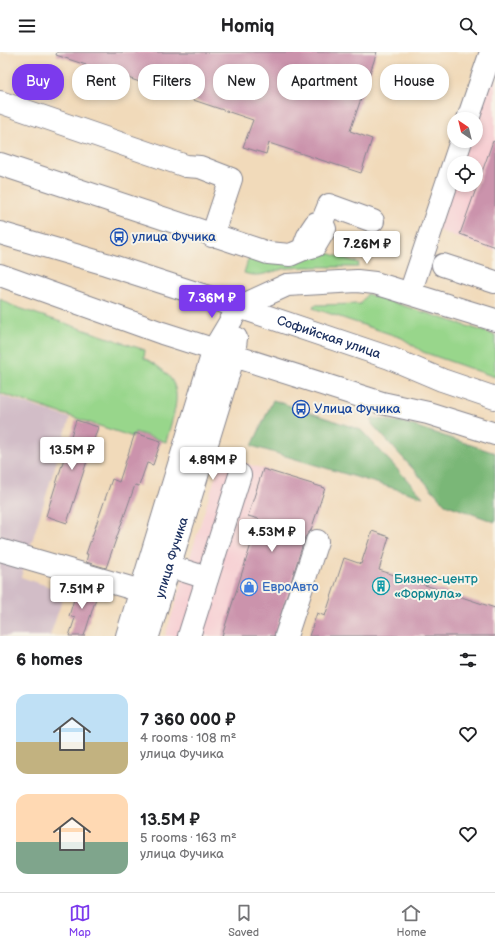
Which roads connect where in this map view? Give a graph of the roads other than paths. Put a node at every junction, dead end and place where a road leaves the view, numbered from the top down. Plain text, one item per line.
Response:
1 (491, 52) edge
2 (0, 102) edge
3 (470, 112) edge
4 (459, 148) edge
5 (0, 164) edge
6 (374, 221) dead end
7 (0, 232) edge
8 (212, 236) junction
9 (443, 265) dead end
10 (0, 275) edge
11 (495, 282) edge
12 (410, 293) junction
13 (239, 307) junction
14 (495, 320) edge
15 (224, 352) junction
16 (495, 398) edge
17 (495, 434) edge
18 (240, 474) dead end
19 (317, 541) dead end
20 (0, 550) edge
21 (169, 566) junction
22 (207, 578) junction
23 (150, 594) junction
24 (127, 636) edge
25 (148, 636) edge
26 (189, 636) edge
27 (286, 636) edge

1 - 3 street
2 - 8 street
4 - 12 street
5 - 8 street
6 - 8 street
7 - 13 street, Софийская улица
9 - 11 street
10 - 15 street
12 - 13 street
12 - 14 street
13 - 15 street, улица Фучика
13 - 16 street, Софийская улица
15 - 17 street
15 - 21 street, улица Фучика
15 - 23 street, улица Фучика
18 - 22 street
19 - 27 street
20 - 23 street
21 - 22 street
21 - 23 street, улица Фучика
22 - 26 street
23 - 24 street, улица Фучика
23 - 25 street, улица Фучика

